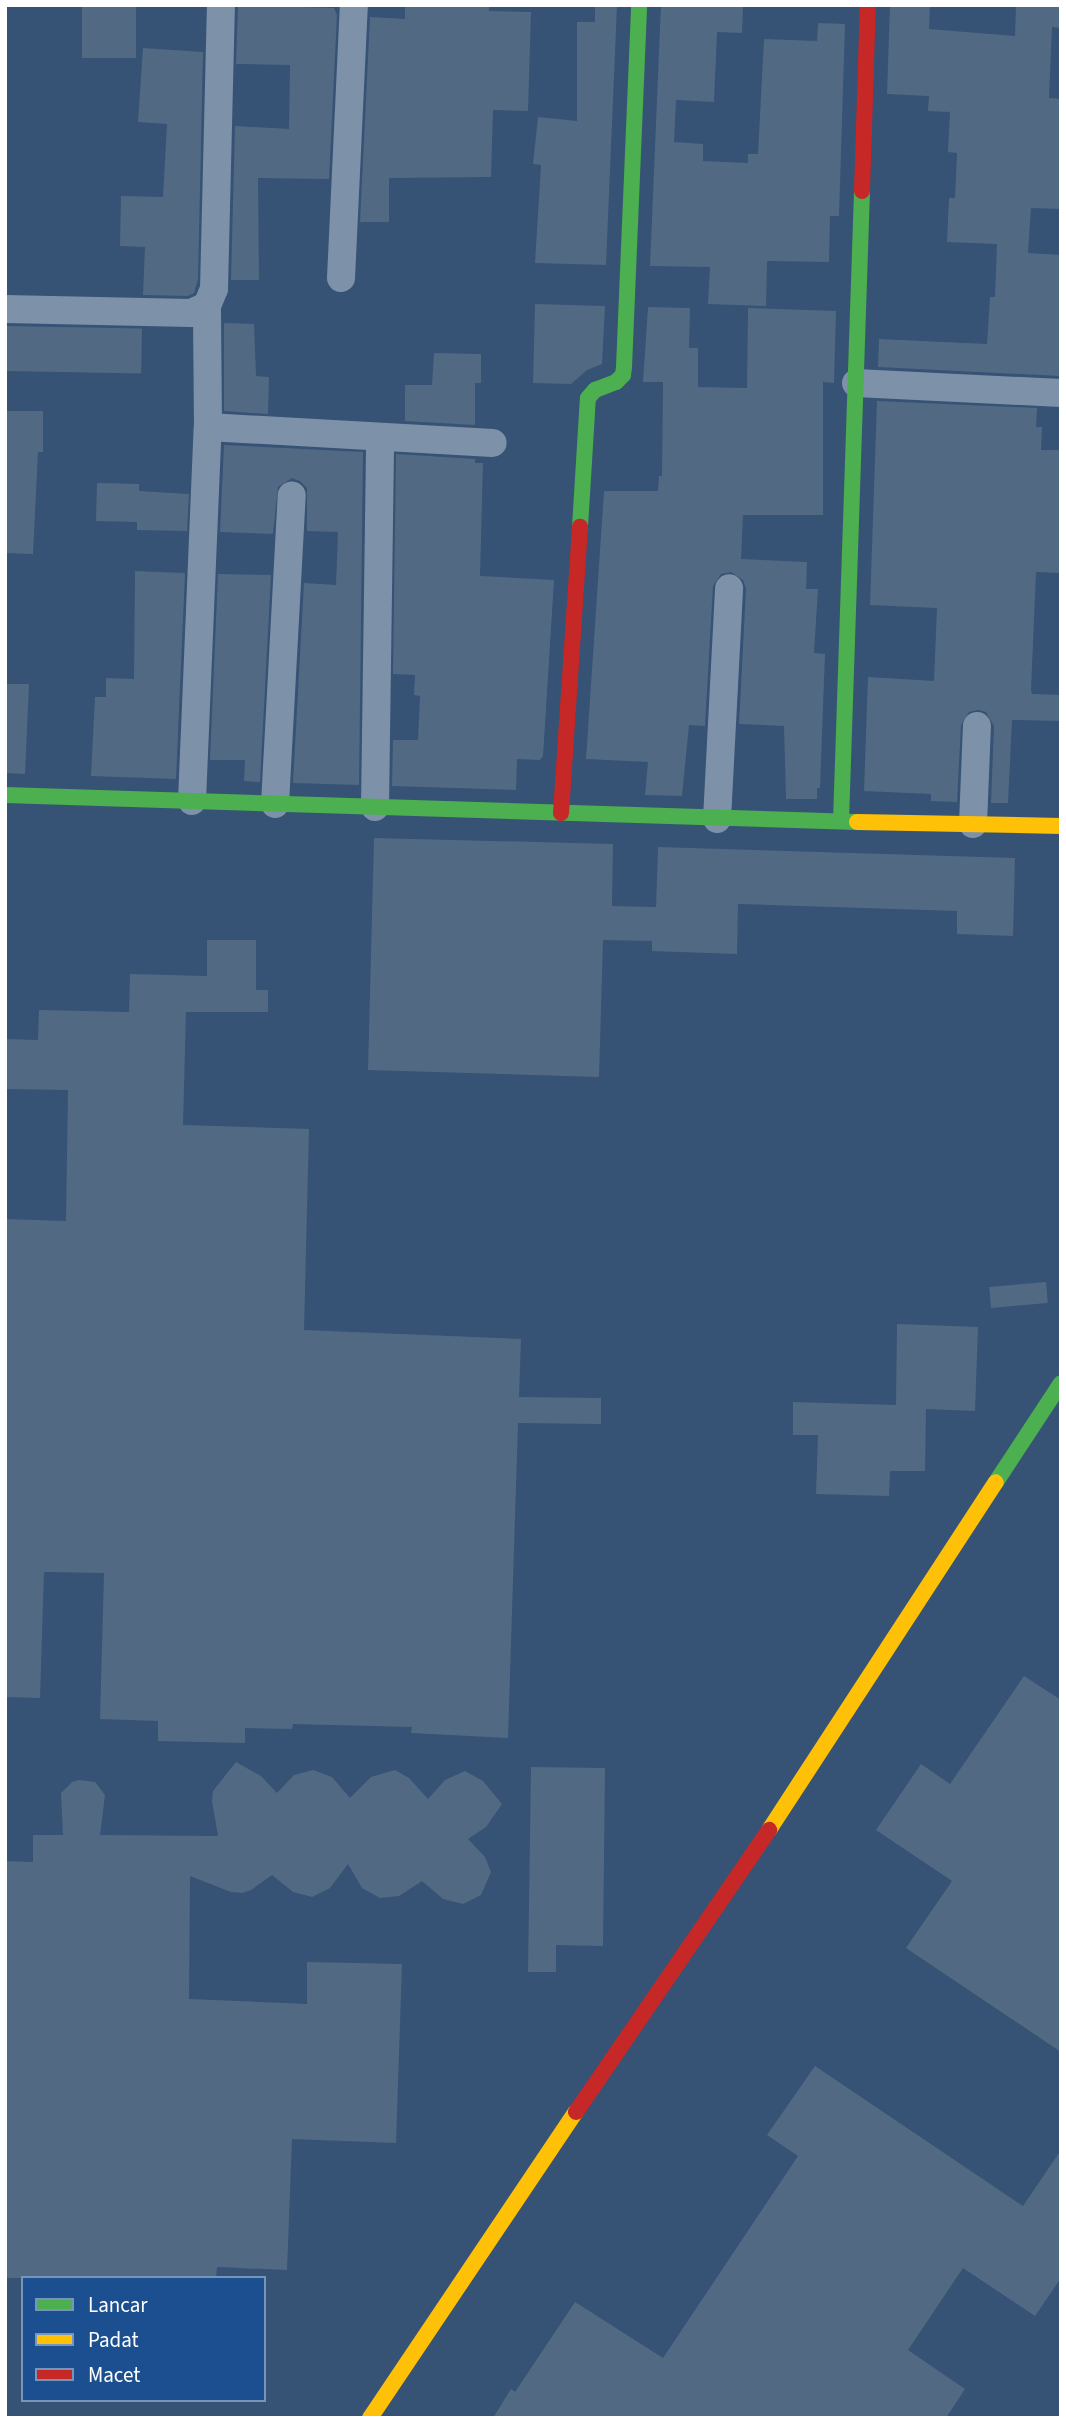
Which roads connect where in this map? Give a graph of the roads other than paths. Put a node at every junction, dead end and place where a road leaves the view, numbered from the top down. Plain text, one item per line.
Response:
1 (221, 5) edge
2 (354, 5) edge
3 (639, 5) edge
4 (868, 5) edge
5 (341, 278) dead end
6 (208, 306) junction
7 (5, 309) edge
8 (856, 383) junction
9 (1061, 393) edge
10 (208, 427) junction
11 (380, 436) junction
12 (494, 443) dead end
13 (292, 495) dead end
14 (729, 588) dead end
15 (977, 726) dead end
16 (5, 795) edge
17 (192, 801) junction
18 (275, 804) junction
19 (375, 807) junction
20 (561, 813) junction
21 (717, 818) junction
22 (841, 821) junction
23 (973, 824) junction
24 (1061, 826) edge
25 (1061, 1383) edge
26 (370, 2418) edge

1 - 6 street
2 - 5 street
3 - 20 street
4 - 8 street
6 - 7 street
6 - 10 street
8 - 9 street
8 - 22 street
10 - 11 street
10 - 17 street
11 - 12 street
11 - 19 street
13 - 18 street
14 - 21 street
15 - 23 street
16 - 17 street
17 - 18 street
18 - 19 street
19 - 20 street
20 - 21 street
21 - 22 street
22 - 23 street
23 - 24 street
25 - 26 street

